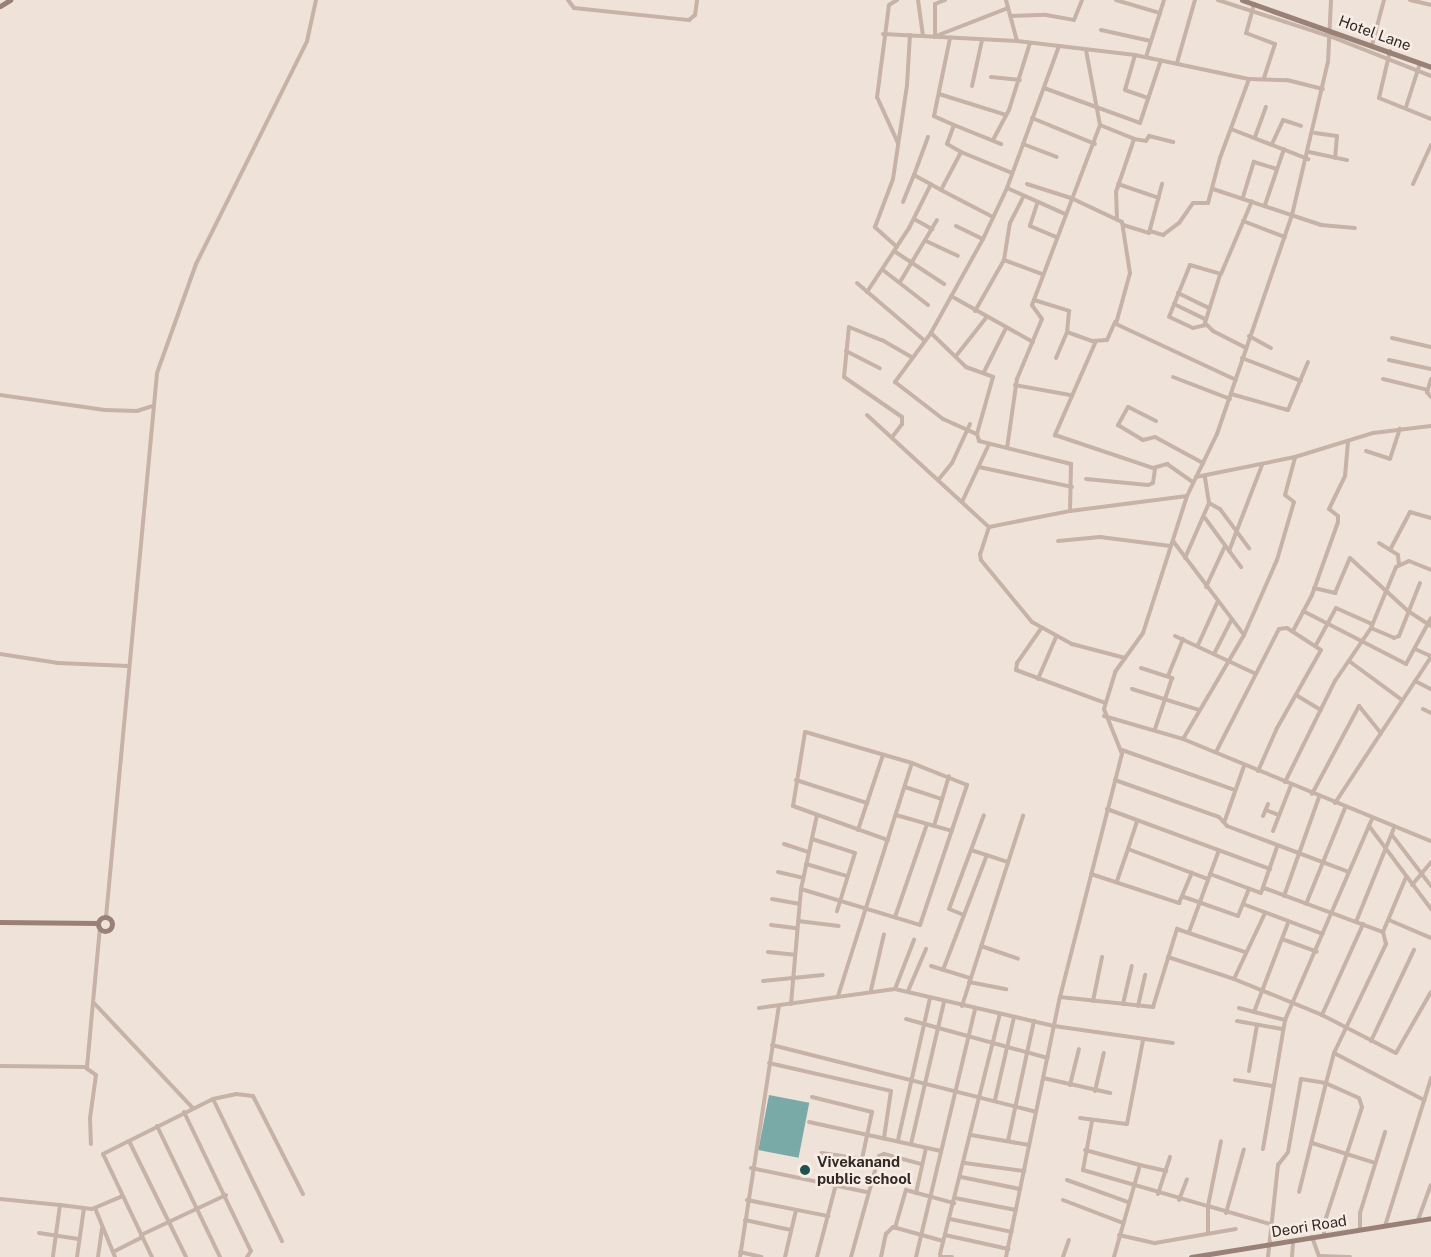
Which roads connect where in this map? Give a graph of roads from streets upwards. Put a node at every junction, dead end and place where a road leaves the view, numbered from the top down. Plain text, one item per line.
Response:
1 (10, 0) edge
2 (316, 0) edge
3 (568, 0) edge
4 (697, 0) edge
5 (897, 0) edge
6 (918, 0) edge
7 (945, 0) edge
8 (1006, 0) edge
9 (1082, 0) edge
10 (1116, 0) edge
11 (1164, 0) edge
12 (1195, 0) edge
13 (1218, 0) edge
14 (1242, 0) edge
15 (1330, 0) edge
16 (1384, 0) edge
17 (1410, 0) edge
18 (1431, 5) edge
19 (0, 6) edge
20 (1253, 7) junction
21 (1008, 8) junction
22 (1160, 13) junction
23 (1010, 16) junction
24 (1101, 30) dead end
25 (1332, 33) junction
26 (884, 34) junction
27 (910, 35) junction
28 (924, 36) junction
29 (935, 36) junction
30 (950, 38) junction
31 (982, 40) junction
32 (1017, 41) junction
33 (1151, 41) junction
34 (1030, 43) junction
35 (1372, 45) junction
36 (1059, 46) junction
37 (1086, 50) junction
38 (1389, 55) junction
39 (1135, 56) junction
40 (1146, 57) junction
41 (1161, 60) junction
42 (1177, 63) junction
43 (1419, 67) junction
44 (1431, 67) edge
45 (1431, 76) edge
46 (990, 77) dead end
47 (1264, 78) junction
48 (1250, 79) junction
49 (1020, 80) junction
50 (972, 86) dead end
51 (1044, 88) junction
52 (1323, 89) junction
53 (939, 94) junction
54 (1148, 98) junction
55 (1098, 106) junction
56 (1406, 106) junction
57 (1266, 107) dead end
58 (1006, 115) junction
59 (1032, 118) junction
60 (1431, 119) edge
61 (954, 125) junction
62 (1100, 125) junction
63 (1301, 126) dead end
64 (1232, 129) junction
65 (1314, 133) junction
66 (928, 136) dead end
67 (1256, 137) junction
68 (1134, 139) junction
69 (993, 140) junction
70 (1173, 142) dead end
71 (898, 144) junction
72 (1001, 144) dead end
73 (1023, 144) junction
74 (1095, 144) junction
75 (1272, 144) junction
76 (1431, 145) edge
77 (1284, 149) junction
78 (961, 152) junction
79 (1310, 152) junction
80 (1057, 157) dead end
81 (1335, 158) junction
82 (1308, 159) junction
83 (1347, 160) dead end
84 (1277, 169) junction
85 (1012, 173) junction
86 (914, 175) junction
87 (931, 184) junction
88 (1027, 184) dead end
89 (1118, 184) junction
90 (1162, 184) dead end
91 (1413, 184) dead end
92 (1007, 188) junction
93 (1213, 189) junction
94 (941, 190) junction
95 (1023, 197) junction
96 (1243, 197) junction
97 (1071, 198) junction
98 (1159, 198) junction
99 (1252, 201) junction
100 (903, 202) dead end
101 (1037, 204) junction
102 (1265, 205) junction
103 (1065, 214) junction
104 (1292, 214) junction
105 (993, 217) junction
106 (914, 219) junction
107 (1117, 219) junction
108 (937, 220) dead end
109 (1243, 221) junction
110 (1123, 225) junction
111 (956, 226) dead end
112 (1355, 228) dead end
113 (932, 229) junction
114 (1150, 231) junction
115 (1056, 237) junction
116 (1285, 237) junction
117 (983, 239) junction
118 (926, 241) junction
119 (897, 246) junction
120 (894, 251) junction
121 (958, 256) dead end
122 (1004, 260) junction
123 (913, 264) junction
124 (883, 270) junction
125 (1042, 274) junction
126 (1220, 275) junction
127 (900, 282) junction
128 (857, 283) dead end
129 (944, 284) dead end
130 (867, 292) junction
131 (1178, 293) junction
132 (951, 296) junction
133 (1034, 300) junction
134 (1174, 304) junction
135 (928, 305) dead end
136 (1209, 308) junction
137 (975, 311) junction
138 (986, 318) junction
139 (1205, 318) junction
140 (1115, 322) junction
141 (1206, 326) junction
142 (1006, 328) junction
143 (1066, 332) junction
144 (931, 333) junction
145 (1249, 336) junction
146 (1392, 338) dead end
147 (925, 340) junction
148 (1096, 341) junction
149 (1033, 342) junction
150 (1431, 346) edge
151 (1245, 347) junction
152 (1271, 348) dead end
153 (846, 351) junction
154 (956, 356) junction
155 (911, 357) junction
156 (1242, 357) junction
157 (1056, 358) dead end
158 (1389, 360) dead end
159 (1308, 362) dead end
160 (880, 368) dead end
161 (1431, 369) edge
162 (984, 372) junction
163 (1173, 377) dead end
164 (1383, 379) dead end
165 (1431, 379) edge
166 (1236, 380) junction
167 (1301, 381) junction
168 (1015, 385) junction
169 (1428, 390) junction
170 (0, 395) edge
171 (1070, 395) junction
172 (1230, 397) junction
173 (1431, 397) edge
174 (152, 406) junction
175 (867, 415) dead end
176 (1156, 421) dead end
177 (970, 424) dead end
178 (1431, 426) edge
179 (1400, 429) junction
180 (966, 432) junction
181 (977, 434) junction
182 (894, 436) junction
183 (1348, 441) junction
184 (989, 444) junction
185 (1007, 448) junction
186 (1366, 451) dead end
187 (1295, 457) junction
188 (1203, 463) junction
189 (1262, 464) junction
190 (979, 468) junction
191 (1155, 468) junction
192 (1205, 477) junction
193 (939, 479) junction
194 (1086, 479) dead end
195 (1194, 480) junction
196 (1072, 487) junction
197 (1187, 496) junction
198 (962, 502) junction
199 (1209, 503) junction
200 (1070, 511) junction
201 (1204, 518) junction
202 (1431, 518) edge
203 (988, 526) junction
204 (1237, 532) junction
205 (1058, 541) dead end
206 (1173, 541) junction
207 (1379, 543) dead end
208 (1170, 546) junction
209 (1225, 546) junction
210 (1249, 548) dead end
211 (1390, 550) junction
212 (1229, 551) junction
213 (1185, 558) junction
214 (1399, 564) junction
215 (1241, 567) dead end
216 (1431, 570) edge
217 (1420, 583) dead end
218 (1205, 587) junction
219 (1314, 588) junction
220 (1385, 591) junction
221 (1217, 603) junction
222 (1408, 611) junction
223 (1303, 612) junction
224 (1431, 618) edge
225 (1231, 620) junction
226 (1326, 624) junction
227 (1429, 625) edge
228 (1371, 626) junction
229 (1040, 630) junction
230 (1293, 631) junction
231 (1244, 635) junction
232 (1175, 636) dead end
233 (1056, 637) junction
234 (1183, 639) junction
235 (1363, 643) junction
236 (1198, 645) junction
237 (1316, 645) junction
238 (1415, 649) junction
239 (1215, 652) junction
240 (0, 654) edge
241 (1431, 656) edge
242 (1125, 658) junction
243 (1229, 659) junction
244 (1349, 661) junction
245 (128, 666) junction
246 (1141, 668) dead end
247 (1256, 674) junction
248 (1168, 676) junction
249 (1038, 679) junction
250 (1415, 681) junction
251 (1132, 689) dead end
252 (1431, 689) edge
253 (1296, 695) junction
254 (1165, 698) junction
255 (1402, 700) junction
256 (1106, 703) junction
257 (1423, 708) dead end
258 (1199, 710) junction
259 (1321, 710) junction
260 (1431, 713) edge
261 (1104, 716) junction
262 (1155, 729) junction
263 (1381, 734) junction
264 (1183, 739) junction
265 (1122, 750) junction
266 (1216, 752) junction
267 (883, 754) junction
268 (912, 763) junction
269 (1244, 766) junction
270 (1258, 771) junction
271 (949, 776) junction
272 (796, 780) junction
273 (1115, 780) junction
274 (1285, 782) junction
275 (1291, 785) junction
276 (905, 787) junction
277 (1235, 790) junction
278 (1312, 794) junction
279 (1319, 797) junction
280 (942, 799) junction
281 (867, 803) junction
282 (1335, 803) junction
283 (1268, 804) dead end
284 (1345, 808) junction
285 (1107, 809) junction
286 (1266, 810) junction
287 (817, 815) junction
288 (896, 815) junction
289 (984, 815) dead end
290 (1279, 815) junction
291 (1023, 816) dead end
292 (1263, 816) dead end
293 (1372, 819) junction
294 (1137, 821) junction
295 (1225, 821) junction
296 (927, 824) junction
297 (934, 826) junction
298 (1370, 826) junction
299 (1394, 828) junction
300 (858, 830) junction
301 (952, 831) junction
302 (1273, 831) dead end
303 (1392, 835) junction
304 (812, 838) junction
305 (888, 840) junction
306 (1431, 841) edge
307 (784, 844) dead end
308 (1277, 848) junction
309 (1387, 848) junction
310 (1128, 849) junction
311 (971, 850) junction
312 (1219, 850) junction
313 (809, 852) junction
314 (987, 855) junction
315 (1298, 855) junction
316 (1008, 862) junction
317 (1431, 862) edge
318 (1323, 863) junction
319 (806, 864) junction
320 (1270, 869) junction
321 (778, 872) dead end
322 (1348, 872) junction
323 (1192, 873) junction
324 (1091, 874) junction
325 (847, 876) junction
326 (1209, 876) junction
327 (1423, 876) junction
328 (803, 878) junction
329 (1406, 878) junction
330 (1117, 881) junction
331 (1412, 885) junction
332 (1431, 886) edge
333 (1264, 888) junction
334 (801, 889) junction
335 (1249, 889) junction
336 (1284, 896) junction
337 (1184, 897) junction
338 (772, 899) dead end
339 (839, 901) junction
340 (1200, 902) junction
341 (799, 904) junction
342 (1243, 904) junction
343 (1306, 904) junction
344 (866, 908) junction
345 (1431, 909) edge
346 (837, 911) dead end
347 (1265, 913) junction
348 (1333, 913) junction
349 (964, 915) junction
350 (106, 917) junction
351 (895, 917) junction
352 (798, 921) junction
353 (1389, 921) junction
354 (0, 922) edge
355 (1356, 922) junction
356 (1288, 923) junction
357 (1363, 924) junction
358 (771, 925) dead end
359 (99, 926) junction
360 (839, 926) dead end
361 (797, 928) junction
362 (1189, 932) junction
363 (1383, 932) junction
364 (885, 934) dead end
365 (1324, 934) junction
366 (1431, 938) edge
367 (1282, 939) junction
368 (914, 940) dead end
369 (981, 946) junction
370 (926, 949) dead end
371 (1414, 950) dead end
372 (768, 952) dead end
373 (1245, 952) junction
374 (1317, 952) junction
375 (795, 955) junction
376 (1102, 957) dead end
377 (1168, 957) junction
378 (1018, 959) dead end
379 (931, 966) dead end
380 (1132, 966) dead end
381 (943, 970) junction
382 (823, 975) dead end
383 (1145, 975) dead end
384 (793, 978) junction
385 (1234, 979) junction
386 (970, 980) junction
387 (763, 981) dead end
388 (1006, 988) dead end
389 (895, 989) junction
390 (871, 990) junction
391 (1262, 990) junction
392 (908, 991) junction
393 (1431, 992) edge
394 (838, 996) junction
395 (1060, 997) junction
396 (930, 998) junction
397 (93, 1001) junction
398 (1093, 1001) junction
399 (944, 1002) junction
400 (1292, 1002) junction
401 (791, 1004) junction
402 (1123, 1004) junction
403 (779, 1005) junction
404 (962, 1006) junction
405 (1138, 1006) junction
406 (759, 1008) dead end
407 (1239, 1008) dead end
408 (975, 1009) junction
409 (1254, 1012) junction
410 (1000, 1014) junction
411 (1322, 1015) junction
412 (1014, 1017) junction
413 (906, 1019) dead end
414 (1285, 1020) junction
415 (1237, 1021) dead end
416 (1034, 1022) junction
417 (924, 1024) junction
418 (1257, 1025) junction
419 (1054, 1026) junction
420 (1346, 1027) junction
421 (938, 1028) junction
422 (1282, 1029) junction
423 (969, 1036) junction
424 (1143, 1040) junction
425 (1371, 1041) junction
426 (993, 1043) junction
427 (1173, 1044) dead end
428 (772, 1045) junction
429 (1009, 1048) junction
430 (1079, 1049) dead end
431 (1027, 1053) junction
432 (1104, 1053) dead end
433 (1334, 1053) junction
434 (1048, 1058) junction
435 (769, 1064) junction
436 (0, 1066) edge
437 (86, 1068) junction
438 (1249, 1071) dead end
439 (910, 1078) junction
440 (1043, 1078) junction
441 (1431, 1078) edge
442 (1235, 1080) dead end
443 (926, 1083) junction
444 (1326, 1083) junction
445 (1070, 1084) junction
446 (1273, 1086) junction
447 (954, 1091) junction
448 (1095, 1091) junction
449 (1110, 1093) dead end
450 (812, 1097) dead end
451 (981, 1097) junction
452 (213, 1099) junction
453 (995, 1100) junction
454 (1424, 1100) junction
455 (1016, 1107) junction
456 (193, 1108) junction
457 (184, 1112) junction
458 (1036, 1112) junction
459 (1080, 1118) dead end
460 (1092, 1121) junction
461 (809, 1122) dead end
462 (157, 1126) junction
463 (1385, 1132) dead end
464 (867, 1134) junction
465 (971, 1135) junction
466 (884, 1138) junction
467 (898, 1140) junction
468 (1008, 1140) junction
469 (129, 1141) junction
470 (1221, 1141) dead end
471 (1312, 1143) junction
472 (91, 1144) dead end
473 (911, 1144) junction
474 (1029, 1145) junction
475 (926, 1148) junction
476 (1244, 1149) dead end
477 (1263, 1149) dead end
478 (1085, 1150) junction
479 (941, 1151) junction
480 (821, 1153) dead end
481 (1345, 1153) junction
482 (1170, 1157) dead end
483 (965, 1163) junction
484 (1375, 1163) junction
485 (922, 1164) junction
486 (1140, 1165) junction
487 (751, 1168) junction
488 (1024, 1171) junction
489 (1166, 1171) junction
490 (961, 1177) junction
491 (1187, 1179) dead end
492 (1067, 1180) dead end
493 (836, 1184) junction
494 (1431, 1185) edge
495 (1133, 1186) junction
496 (1020, 1189) junction
497 (867, 1192) junction
498 (916, 1192) junction
499 (1299, 1192) dead end
500 (303, 1194) dead end
501 (1158, 1194) junction
502 (122, 1196) junction
503 (226, 1196) junction
504 (930, 1196) junction
505 (0, 1199) edge
506 (747, 1200) junction
507 (955, 1200) junction
508 (1063, 1200) dead end
509 (1179, 1200) junction
510 (1128, 1202) junction
511 (60, 1206) junction
512 (1208, 1206) junction
513 (84, 1208) junction
514 (95, 1208) junction
515 (197, 1209) junction
516 (796, 1209) junction
517 (1016, 1210) junction
518 (1226, 1213) junction
519 (828, 1216) junction
520 (1431, 1218) edge
521 (950, 1219) junction
522 (745, 1220) junction
523 (1418, 1220) junction
524 (170, 1222) junction
525 (1123, 1223) junction
526 (1270, 1224) junction
527 (1385, 1226) junction
528 (103, 1227) junction
529 (895, 1228) junction
530 (1236, 1228) dead end
531 (791, 1230) junction
532 (1360, 1231) junction
533 (1012, 1232) junction
534 (39, 1233) dead end
535 (1208, 1233) junction
536 (921, 1234) junction
537 (945, 1234) junction
538 (1119, 1235) junction
539 (1324, 1235) junction
540 (56, 1236) junction
541 (141, 1236) junction
542 (1312, 1237) junction
543 (79, 1239) junction
544 (1069, 1240) dead end
545 (1293, 1240) junction
546 (282, 1241) dead end
547 (943, 1241) junction
548 (1269, 1244) junction
549 (1008, 1249) junction
550 (115, 1251) junction
551 (1232, 1254) edge
552 (740, 1255) edge
553 (53, 1256) edge
554 (940, 1256) edge
555 (1319, 1256) edge
556 (77, 1257) edge
557 (98, 1257) edge
558 (115, 1257) edge
559 (152, 1257) edge
560 (186, 1257) edge
561 (220, 1257) edge
562 (247, 1257) edge
563 (761, 1257) edge
564 (785, 1257) edge
565 (817, 1257) edge
566 (851, 1257) edge
567 (881, 1257) edge
568 (916, 1257) edge
569 (952, 1257) edge
570 (1006, 1257) edge
571 (1063, 1257) edge
572 (1114, 1257) edge
573 (1195, 1257) edge
574 (1268, 1257) edge
575 (1292, 1257) edge
576 (1350, 1257) edge

1 - 19 street
2 - 174 street
3 - 4 street
5 - 26 street
6 - 28 street
7 - 29 street
8 - 21 street
9 - 23 street
10 - 22 street
11 - 22 street
12 - 42 street
13 - 20 street
14 - 20 street, Hotel Lane
15 - 25 street
16 - 35 street
17 - 18 street
20 - 25 street, Hotel Lane
20 - 47 street
21 - 23 street
21 - 29 street
22 - 33 street
23 - 32 street
24 - 33 street
25 - 35 street, Hotel Lane
25 - 38 street
25 - 52 street
26 - 27 street
26 - 71 street
27 - 28 street
27 - 71 street
28 - 29 street
29 - 30 street
30 - 31 street
30 - 53 street
31 - 32 street
31 - 50 street
32 - 34 street
33 - 40 street
34 - 36 street
34 - 49 street
35 - 38 street, Hotel Lane
36 - 37 street
36 - 51 street
37 - 39 street
37 - 55 street
38 - 43 street, Hotel Lane
38 - 56 street
39 - 40 street
39 - 54 street
40 - 41 street
41 - 42 street
41 - 54 street
42 - 48 street
43 - 44 street, Hotel Lane
43 - 45 street
43 - 56 street
46 - 49 street
47 - 48 street
47 - 52 street
48 - 64 street
49 - 58 street
51 - 55 street
51 - 59 street
52 - 65 street
53 - 58 street
53 - 61 street
54 - 55 street
55 - 62 street
56 - 60 street
57 - 67 street
58 - 69 street
59 - 73 street
59 - 74 street
61 - 69 street
61 - 78 street
62 - 68 street
62 - 74 street
63 - 75 street
64 - 67 street
64 - 93 street
65 - 79 street
65 - 81 street
66 - 86 street
67 - 75 street
68 - 70 street
68 - 89 street
69 - 72 street
71 - 119 street
73 - 80 street
73 - 85 street
74 - 97 street
75 - 77 street
76 - 91 street
77 - 82 street
77 - 84 street
78 - 85 street
78 - 94 street
79 - 81 street
79 - 82 street
81 - 83 street
82 - 104 street
84 - 96 street
84 - 102 street
85 - 92 street
86 - 87 street
86 - 100 street
87 - 94 street
87 - 106 street
88 - 97 street
89 - 98 street
89 - 107 street
90 - 98 street
92 - 95 street
92 - 105 street
93 - 96 street
93 - 114 street
94 - 105 street
95 - 101 street
95 - 122 street
96 - 99 street
97 - 103 street
97 - 107 street
98 - 114 street
99 - 102 street
99 - 109 street
101 - 103 street
101 - 115 street
102 - 104 street
103 - 115 street
104 - 112 street
104 - 116 street
105 - 117 street
106 - 113 street
106 - 119 street
107 - 110 street
108 - 113 street
109 - 116 street
109 - 126 street
110 - 114 street
110 - 140 street
111 - 117 street
113 - 118 street
115 - 125 street
116 - 145 street
117 - 132 street
118 - 121 street
118 - 123 street
119 - 120 street
120 - 123 street
120 - 124 street
122 - 125 street
122 - 137 street
123 - 127 street
123 - 129 street
124 - 127 street
124 - 130 street
125 - 133 street
126 - 131 street
126 - 136 street
127 - 135 street
128 - 130 street
130 - 147 street
131 - 134 street
131 - 136 street
132 - 137 street
132 - 144 street
133 - 143 street
133 - 149 street
134 - 139 street
134 - 141 street
136 - 139 street
137 - 138 street
138 - 142 street
138 - 154 street
139 - 141 street
140 - 148 street
140 - 166 street
141 - 151 street
142 - 149 street
142 - 162 street
143 - 148 street
143 - 157 street
144 - 147 street
144 - 154 street
145 - 151 street
145 - 152 street
146 - 150 street
147 - 155 street
148 - 171 street
149 - 168 street
151 - 156 street
153 - 155 street
153 - 160 street
153 - 182 street
154 - 162 street
155 - 180 street
156 - 166 street
156 - 167 street
158 - 161 street
159 - 167 street
162 - 181 street
163 - 172 street
164 - 169 street
165 - 169 street
166 - 172 street
167 - 172 street
168 - 171 street
168 - 185 street
169 - 173 street
170 - 174 street
171 - 191 street
172 - 188 street
174 - 245 street
175 - 182 street
176 - 188 street
177 - 180 street
178 - 179 street
179 - 183 street
179 - 186 street
180 - 181 street
180 - 193 street
181 - 184 street
182 - 193 street
183 - 187 street
183 - 219 street
184 - 185 street
184 - 190 street
185 - 196 street
187 - 189 street
187 - 231 street
188 - 195 street
189 - 192 street
189 - 204 street
190 - 196 street
190 - 198 street
191 - 194 street
191 - 195 street
192 - 195 street
192 - 199 street
193 - 198 street
195 - 197 street
196 - 200 street
197 - 200 street
197 - 206 street
198 - 203 street
199 - 201 street
199 - 204 street
200 - 203 street
201 - 209 street
201 - 213 street
202 - 211 street
203 - 229 street
204 - 210 street
204 - 212 street
205 - 208 street
206 - 208 street
206 - 213 street
207 - 211 street
208 - 242 street
209 - 212 street
209 - 218 street
211 - 214 street
212 - 215 street
213 - 218 street
214 - 216 street
214 - 220 street
217 - 222 street
218 - 221 street
219 - 220 street
219 - 223 street
220 - 222 street
220 - 228 street
221 - 225 street
221 - 236 street
222 - 227 street
222 - 228 street
223 - 226 street
223 - 230 street
224 - 227 street
225 - 231 street
225 - 239 street
226 - 228 street
226 - 235 street
226 - 237 street
227 - 238 street
228 - 235 street
229 - 233 street
229 - 249 street
230 - 237 street
230 - 247 street
231 - 243 street
232 - 234 street
233 - 242 street
233 - 249 street
234 - 236 street
234 - 248 street
235 - 238 street
235 - 244 street
236 - 239 street
237 - 253 street
238 - 241 street
239 - 243 street
240 - 245 street
241 - 250 street
242 - 256 street
243 - 247 street
243 - 258 street
244 - 255 street
244 - 259 street
245 - 350 street
246 - 248 street
247 - 266 street
248 - 254 street
249 - 256 street
250 - 252 street
250 - 255 street
251 - 254 street
253 - 259 street
253 - 270 street
254 - 258 street
254 - 262 street
255 - 263 street
256 - 261 street
257 - 260 street
258 - 264 street
259 - 274 street
261 - 262 street
261 - 265 street
262 - 264 street
263 - 278 street
263 - 282 street
264 - 266 street
265 - 273 street
265 - 277 street
266 - 269 street
267 - 268 street
267 - 272 street
267 - 281 street
268 - 271 street
268 - 276 street
269 - 270 street
269 - 277 street
270 - 274 street
271 - 280 street
271 - 301 street
272 - 281 street
272 - 287 street
273 - 285 street
273 - 295 street
274 - 275 street
275 - 278 street
275 - 290 street
276 - 280 street
276 - 288 street
277 - 295 street
278 - 279 street
279 - 282 street
279 - 315 street
280 - 297 street
281 - 300 street
282 - 284 street
283 - 286 street
284 - 293 street
284 - 318 street
285 - 294 street
285 - 324 street
286 - 290 street
286 - 292 street
287 - 300 street
287 - 304 street
288 - 296 street
288 - 305 street
289 - 311 street
290 - 302 street
291 - 316 street
293 - 298 street
293 - 299 street
294 - 310 street
294 - 312 street
295 - 308 street
296 - 297 street
296 - 351 street
297 - 301 street
298 - 309 street
298 - 322 street
299 - 303 street
299 - 306 street
300 - 305 street
301 - 351 street
303 - 309 street
303 - 327 street
304 - 313 street
304 - 325 street
305 - 344 street
307 - 313 street
308 - 315 street
308 - 320 street
309 - 329 street
309 - 355 street
310 - 323 street
310 - 330 street
311 - 314 street
311 - 349 street
312 - 320 street
312 - 326 street
313 - 319 street
314 - 316 street
314 - 349 street
315 - 318 street
315 - 336 street
316 - 369 street
317 - 327 street
318 - 322 street
318 - 343 street
319 - 325 street
319 - 328 street
320 - 333 street
321 - 328 street
322 - 348 street
323 - 326 street
323 - 337 street
324 - 330 street
324 - 395 street
325 - 339 street
326 - 335 street
326 - 340 street
327 - 331 street
327 - 332 street
328 - 334 street
329 - 331 street
329 - 353 street
330 - 337 street
331 - 345 street
333 - 335 street
333 - 336 street
334 - 339 street
334 - 341 street
335 - 342 street
336 - 343 street
337 - 340 street
338 - 341 street
339 - 344 street
339 - 346 street
340 - 342 street
340 - 362 street
341 - 352 street
342 - 347 street
343 - 348 street
344 - 351 street
344 - 394 street
347 - 356 street
347 - 373 street
348 - 355 street
348 - 365 street
349 - 381 street
350 - 359 street
350 - 359 street
352 - 360 street
352 - 361 street
353 - 363 street
353 - 366 street
354 - 359 street
355 - 357 street
356 - 365 street
356 - 367 street
357 - 363 street
357 - 411 street
358 - 361 street
359 - 397 street
361 - 375 street
362 - 373 street
362 - 377 street
363 - 420 street
364 - 390 street
365 - 374 street
367 - 374 street
367 - 391 street
368 - 389 street
369 - 378 street
369 - 386 street
370 - 392 street
371 - 425 street
372 - 375 street
373 - 385 street
374 - 400 street
375 - 384 street
376 - 398 street
377 - 385 street
377 - 405 street
379 - 381 street
380 - 402 street
381 - 386 street
382 - 384 street
383 - 405 street
384 - 387 street
384 - 401 street
385 - 391 street
386 - 388 street
386 - 404 street
389 - 390 street
389 - 392 street
390 - 394 street
391 - 400 street
391 - 409 street
392 - 396 street
393 - 425 street
394 - 401 street
395 - 398 street
395 - 419 street
396 - 399 street
396 - 417 street
397 - 437 street
397 - 456 street
398 - 402 street
399 - 404 street
399 - 421 street
400 - 411 street
400 - 414 street
401 - 403 street
402 - 405 street
403 - 406 street
403 - 428 street
404 - 408 street
407 - 409 street
408 - 410 street
408 - 423 street
409 - 414 street
410 - 412 street
410 - 426 street
411 - 420 street
412 - 416 street
412 - 429 street
413 - 417 street
414 - 422 street
415 - 418 street
416 - 419 street
416 - 431 street
417 - 421 street
417 - 439 street
418 - 422 street
418 - 438 street
419 - 424 street
419 - 434 street
420 - 425 street
420 - 433 street
421 - 423 street
421 - 443 street
422 - 446 street
423 - 426 street
423 - 447 street
424 - 427 street
424 - 460 street
426 - 429 street
426 - 451 street
428 - 435 street
428 - 439 street
429 - 431 street
429 - 453 street
430 - 445 street
431 - 434 street
431 - 455 street
432 - 448 street
433 - 444 street
433 - 454 street
434 - 440 street
435 - 466 street
435 - 487 street
436 - 437 street
437 - 472 street
439 - 443 street
439 - 467 street
440 - 445 street
440 - 458 street
441 - 454 street
442 - 446 street
443 - 447 street
443 - 473 street
444 - 471 street
444 - 481 street
444 - 526 street
445 - 448 street
446 - 477 street
447 - 451 street
447 - 479 street
448 - 449 street
450 - 464 street
451 - 453 street
451 - 465 street
452 - 456 street
452 - 500 street
452 - 546 street
453 - 455 street
454 - 527 street
455 - 458 street
455 - 468 street
456 - 457 street
457 - 462 street
457 - 503 street
458 - 474 street
459 - 460 street
460 - 478 street
461 - 464 street
462 - 469 street
462 - 515 street
463 - 484 street
464 - 466 street
464 - 480 street
465 - 468 street
465 - 483 street
466 - 467 street
467 - 473 street
468 - 474 street
469 - 502 street
469 - 524 street
470 - 512 street
471 - 481 street
471 - 499 street
473 - 475 street
474 - 488 street
475 - 479 street
475 - 485 street
476 - 518 street
478 - 486 street
478 - 495 street
479 - 504 street
481 - 484 street
481 - 539 street
482 - 489 street
483 - 488 street
483 - 490 street
484 - 532 street
485 - 497 street
485 - 498 street
486 - 489 street
486 - 495 street
487 - 493 street
487 - 506 street
488 - 496 street
489 - 501 street
490 - 496 street
490 - 507 street
491 - 509 street
492 - 510 street
493 - 497 street
493 - 519 street
494 - 523 street
495 - 501 street
495 - 510 street
496 - 517 street
497 - 566 street
498 - 504 street
498 - 529 street
501 - 509 street
502 - 514 street
502 - 541 street
503 - 515 street
503 - 562 street
504 - 507 street
504 - 536 street
505 - 511 street
506 - 516 street
506 - 522 street
507 - 517 street
507 - 521 street
508 - 525 street
509 - 512 street
510 - 525 street
511 - 513 street
511 - 540 street
512 - 518 street
512 - 535 street
513 - 514 street
513 - 543 street
514 - 528 street
515 - 524 street
515 - 561 street
516 - 519 street
516 - 531 street
517 - 533 street
518 - 526 street
519 - 565 street
520 - 523 street, Deori Road
521 - 533 street
521 - 537 street
522 - 531 street
522 - 552 street
523 - 527 street, Deori Road
524 - 541 street
524 - 560 street
525 - 538 street
526 - 548 street
527 - 532 street, Deori Road
528 - 550 street
528 - 557 street
529 - 536 street
529 - 567 street
530 - 535 street
531 - 564 street
532 - 539 street, Deori Road
533 - 549 street
534 - 540 street
535 - 538 street
536 - 547 street
536 - 568 street
537 - 547 street
537 - 549 street
538 - 572 street
539 - 542 street, Deori Road
540 - 543 street
540 - 553 street
541 - 550 street
541 - 559 street
542 - 545 street, Deori Road
542 - 555 street
543 - 556 street
544 - 571 street
545 - 548 street, Deori Road
545 - 575 street
547 - 554 street
548 - 551 street, Deori Road
548 - 574 street
549 - 570 street
550 - 558 street
551 - 573 street, Deori Road
552 - 563 street
554 - 569 street
555 - 576 street

